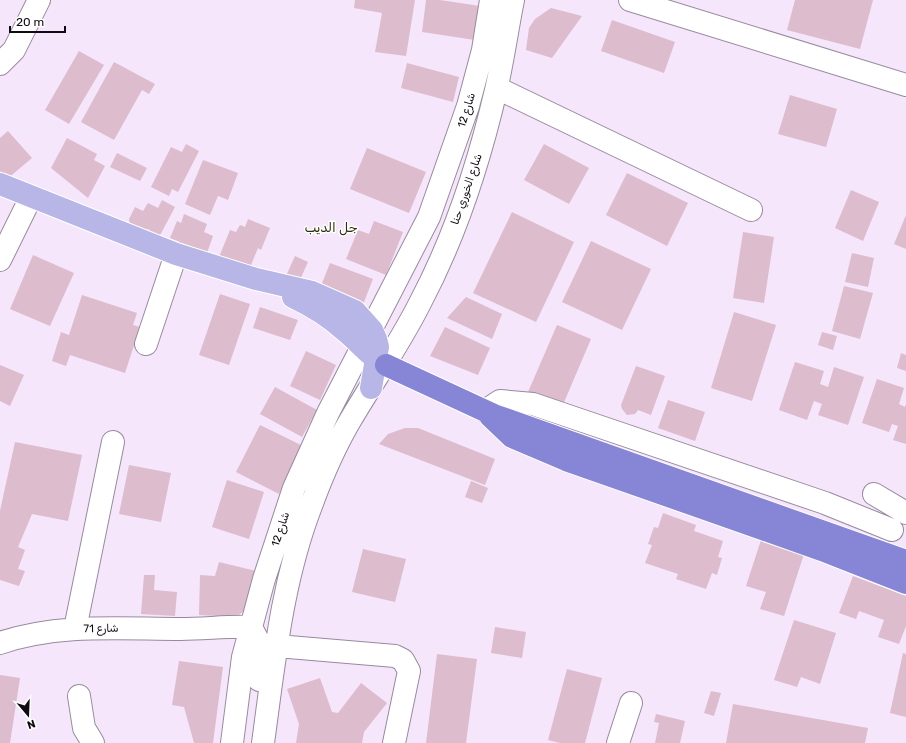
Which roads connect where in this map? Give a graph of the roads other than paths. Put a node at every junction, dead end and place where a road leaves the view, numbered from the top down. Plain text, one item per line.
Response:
1 (39, 0) edge
2 (491, 0) edge
3 (513, 0) edge
4 (630, 0) edge
5 (0, 64) edge
6 (906, 85) edge
7 (497, 88) junction
8 (0, 184) edge
9 (31, 197) junction
10 (751, 210) dead end
11 (176, 254) junction
12 (0, 260) edge
13 (146, 344) dead end
14 (374, 351) junction
15 (490, 413) junction
16 (113, 442) dead end
17 (874, 494) dead end
18 (906, 513) edge
19 (892, 530) dead end
20 (906, 561) edge
21 (906, 583) edge
22 (251, 627) junction
23 (75, 629) junction
24 (205, 629) junction
25 (0, 643) edge
26 (277, 646) junction
27 (243, 657) junction
28 (79, 696) dead end
29 (631, 703) dead end
30 (93, 743) edge
31 (232, 743) edge
32 (258, 743) edge
33 (263, 743) edge
34 (394, 743) edge
35 (618, 743) edge

1 - 5 street
2 - 14 street, شارع 12
3 - 7 street, شارع الخوري حنا
4 - 6 street
7 - 10 street
7 - 14 street, شارع الخوري حنا
8 - 9 main road
9 - 11 main road
9 - 12 street
11 - 13 street
11 - 14 main road
14 - 15 highway
14 - 22 street, شارع 12
14 - 26 street, شارع 12
15 - 19 street
15 - 20 highway
15 - 21 highway
16 - 23 street
17 - 18 street
22 - 24 street, شارع 71
22 - 27 street, شارع 12
22 - 32 street
23 - 24 street, شارع 71
23 - 25 street, شارع 71
24 - 27 street, شارع 71
26 - 33 street, شارع 12
26 - 34 street
27 - 31 street, شارع 12
28 - 30 street
29 - 35 street

